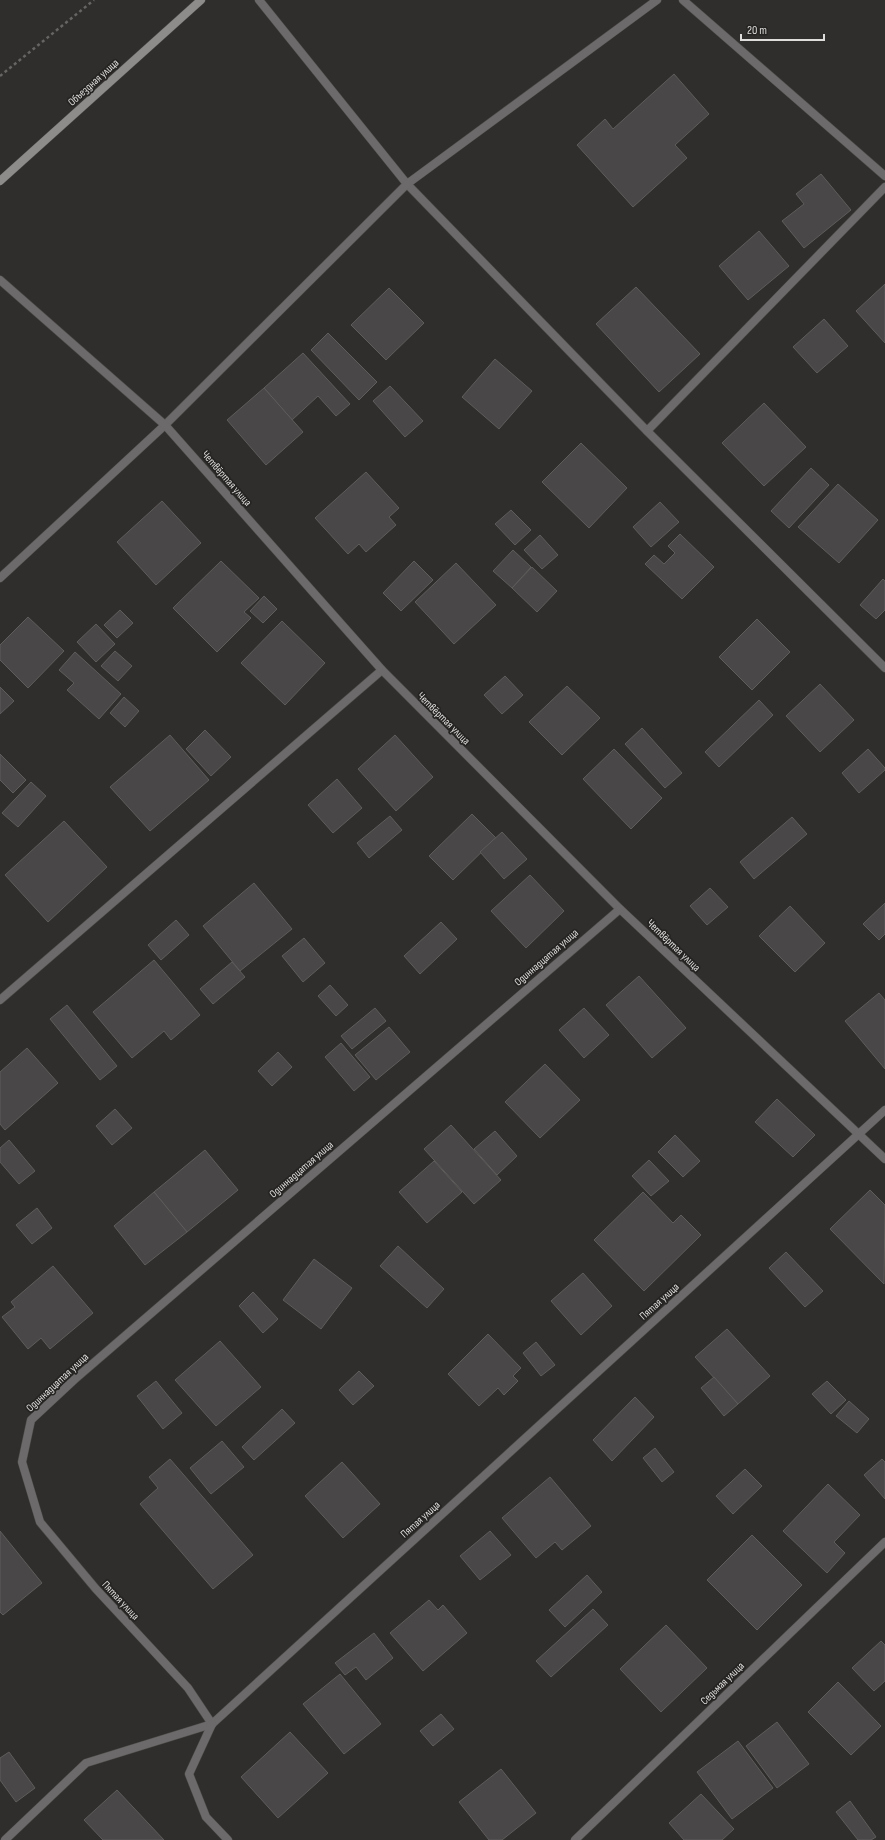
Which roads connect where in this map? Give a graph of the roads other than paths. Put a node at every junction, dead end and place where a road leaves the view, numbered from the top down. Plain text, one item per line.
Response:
1 (201, 0) edge
2 (259, 0) edge
3 (657, 0) edge
4 (683, 0) edge
5 (885, 176) edge
6 (0, 181) edge
7 (407, 184) junction
8 (885, 187) edge
9 (0, 280) edge
10 (165, 425) junction
11 (647, 431) junction
12 (0, 578) edge
13 (885, 668) edge
14 (382, 670) junction
15 (620, 909) junction
16 (0, 1000) edge
17 (885, 1110) edge
18 (857, 1135) junction
19 (885, 1160) edge
20 (22, 1462) joint
21 (885, 1542) edge
22 (212, 1724) junction
23 (5, 1840) edge
24 (228, 1840) edge
25 (575, 1840) edge

1 - 6 main road, Объездная улица
2 - 7 street
3 - 7 street
4 - 5 street
7 - 10 street
7 - 11 street
8 - 11 street
9 - 10 street, Четвёртая улица
10 - 12 street
10 - 14 street, Четвёртая улица
11 - 13 street
14 - 15 street, Четвёртая улица
14 - 16 street
15 - 18 street, Четвёртая улица
15 - 20 street, Одиннадцатая улица
17 - 18 street, Пятая улица
18 - 19 street, Четвёртая улица
18 - 22 street, Пятая улица
20 - 22 street, Пятая улица
21 - 25 street, Седьмая улица
22 - 23 street
22 - 24 street

